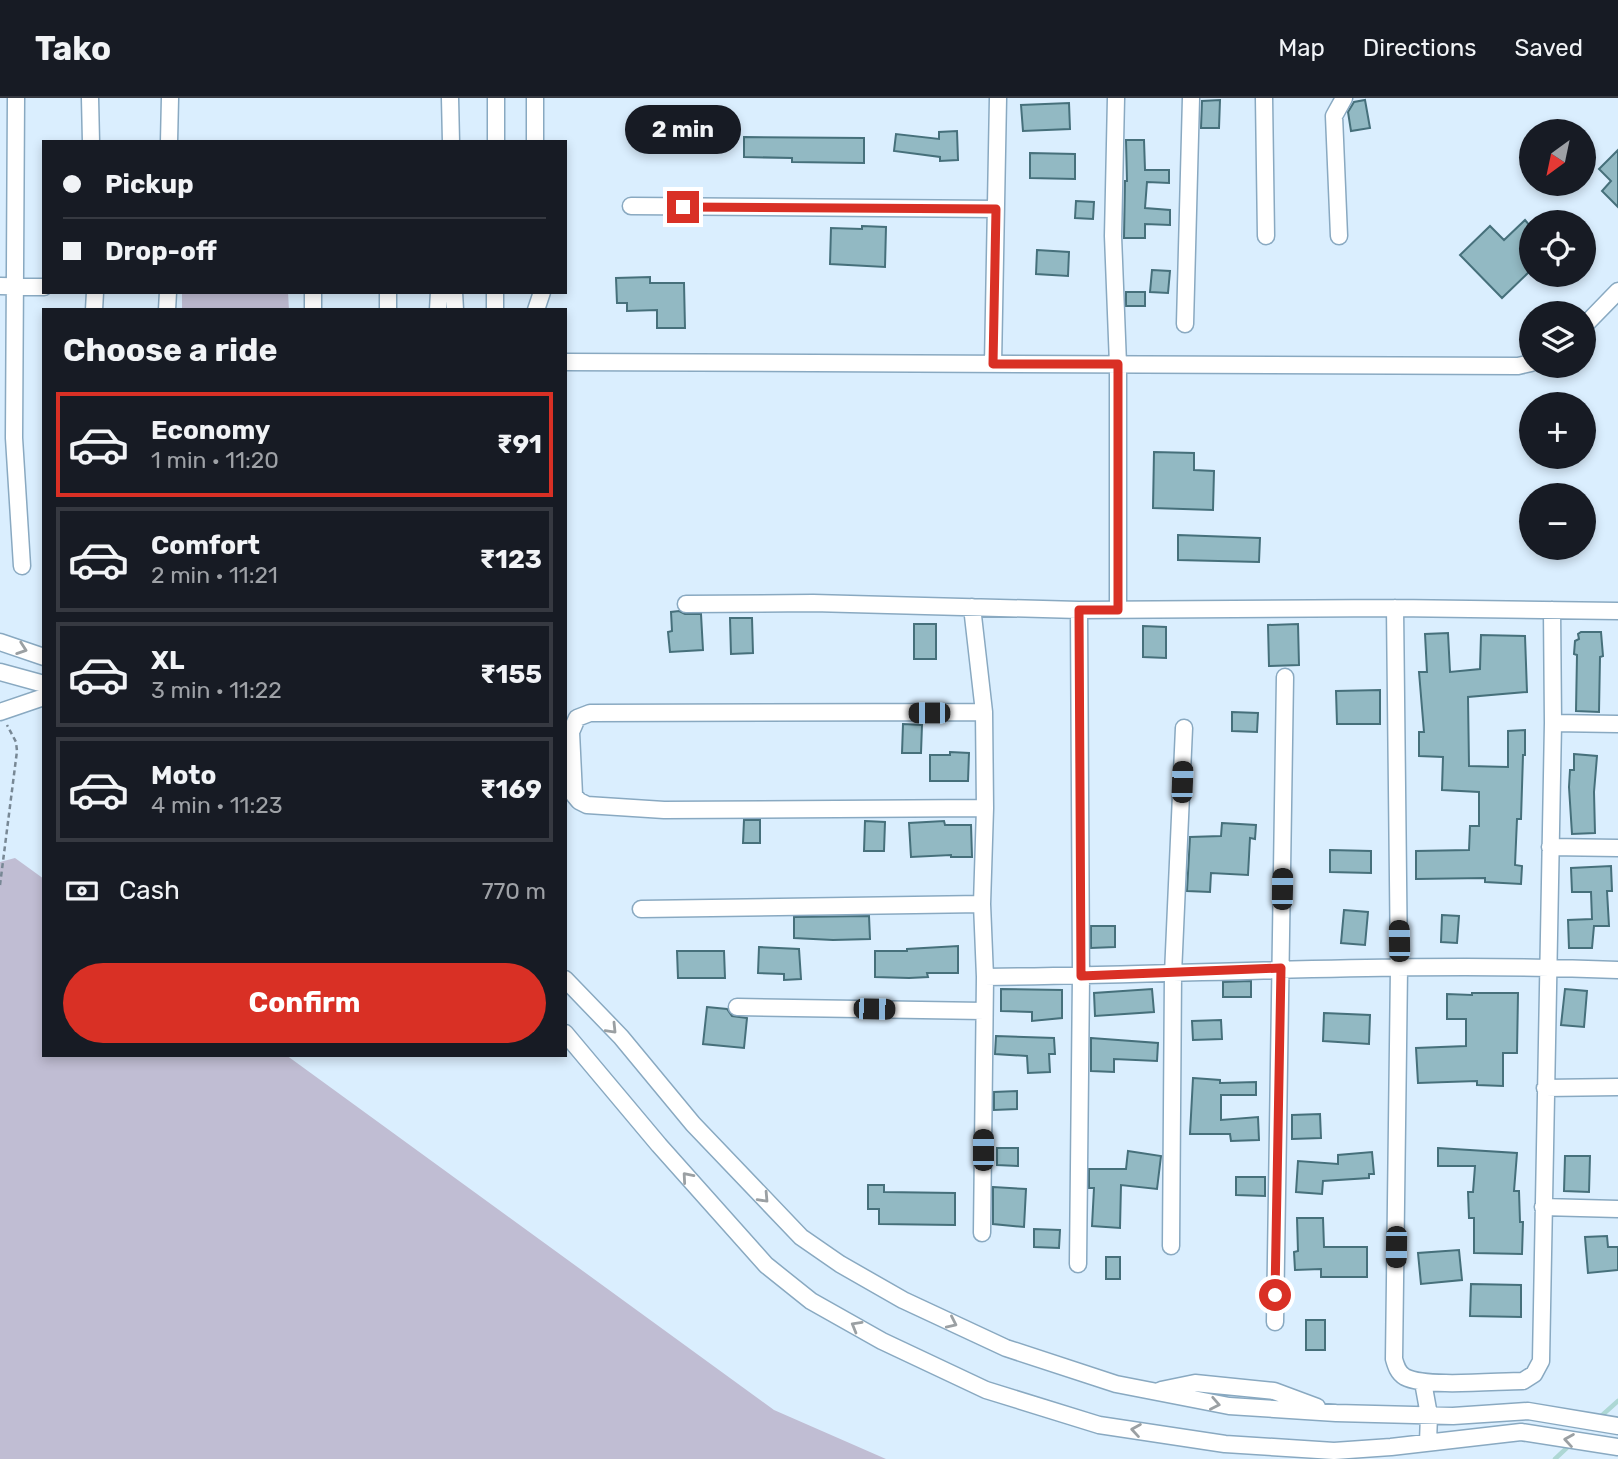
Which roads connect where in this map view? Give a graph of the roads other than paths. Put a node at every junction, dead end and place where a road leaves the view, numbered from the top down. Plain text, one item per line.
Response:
1 (16, 98) edge
2 (90, 98) edge
3 (170, 98) edge
4 (450, 98) edge
5 (483, 98) edge
6 (496, 98) edge
7 (535, 98) edge
8 (998, 98) edge
9 (1116, 98) edge
10 (1191, 98) edge
11 (1264, 98) edge
12 (1339, 99) edge
13 (496, 117) junction
14 (91, 140) edge
15 (169, 140) edge
16 (451, 140) edge
17 (496, 140) edge
18 (535, 140) edge
19 (631, 206) dead end
20 (996, 209) junction
21 (1266, 236) dead end
22 (1339, 236) dead end
23 (7, 286) edge
24 (42, 287) edge
25 (1618, 291) edge
26 (1596, 314) edge
27 (1185, 324) dead end
28 (567, 362) edge
29 (993, 364) junction
30 (1118, 364) junction
31 (1519, 366) edge
32 (22, 566) dead end
33 (685, 604) dead end
34 (972, 607) junction
35 (1395, 608) junction
36 (1079, 610) junction
37 (1118, 610) junction
38 (1552, 610) junction
39 (1618, 611) edge
40 (0, 642) edge
41 (42, 656) edge
42 (0, 672) edge
43 (1284, 677) dead end
44 (42, 683) edge
45 (42, 698) edge
46 (984, 712) junction
47 (3, 718) edge
48 (1553, 723) junction
49 (1618, 724) edge
50 (1184, 728) dead end
51 (985, 808) junction
52 (1550, 847) junction
53 (1618, 848) edge
54 (982, 904) junction
55 (641, 909) dead end
56 (1548, 967) junction
57 (1281, 968) junction
58 (1399, 968) junction
59 (1618, 970) edge
60 (1173, 974) junction
61 (1081, 976) junction
62 (985, 977) junction
63 (567, 981) edge
64 (737, 1007) dead end
65 (984, 1011) junction
66 (567, 1035) edge
67 (1618, 1087) edge
68 (1545, 1088) junction
69 (1542, 1207) junction
70 (1618, 1209) edge
71 (982, 1233) dead end
72 (1171, 1246) dead end
73 (1079, 1264) dead end
74 (1275, 1322) dead end
75 (1423, 1382) junction
76 (1429, 1415) junction
77 (1618, 1426) edge
78 (1428, 1442) junction
79 (1618, 1447) edge

1 - 23 street
2 - 14 street
3 - 15 street
4 - 16 street
5 - 13 street
6 - 13 street
7 - 18 street
8 - 20 street
9 - 30 street
10 - 27 street
11 - 21 street
12 - 22 street
13 - 17 street
19 - 20 street
20 - 29 street
23 - 24 street
23 - 32 street
25 - 26 street
28 - 29 street
29 - 30 street
30 - 31 street
30 - 37 street
33 - 34 street
34 - 36 street
34 - 46 street
35 - 37 street
35 - 38 street
35 - 58 street
36 - 37 street
36 - 61 street
38 - 39 street
38 - 48 street
40 -> 41 street
42 - 44 street
43 - 57 street
45 - 47 street
46 - 51 street
46 - 51 street
48 - 49 street
48 - 52 street
50 - 60 street
51 - 54 street
52 - 53 street
52 - 56 street
54 - 55 street
54 - 62 street
56 - 58 street
56 - 59 street
56 - 68 street
57 - 58 street
57 - 60 street
57 - 74 street
58 - 75 street
60 - 61 street
60 - 72 street
61 - 62 street
61 - 73 street
62 - 65 street
63 -> 76 street
64 - 65 street
65 - 71 street
78 -> 66 street
67 - 68 street
68 - 69 street
69 - 70 street
69 - 75 street
75 - 76 street
76 - 77 street
76 - 78 street
79 -> 78 street

